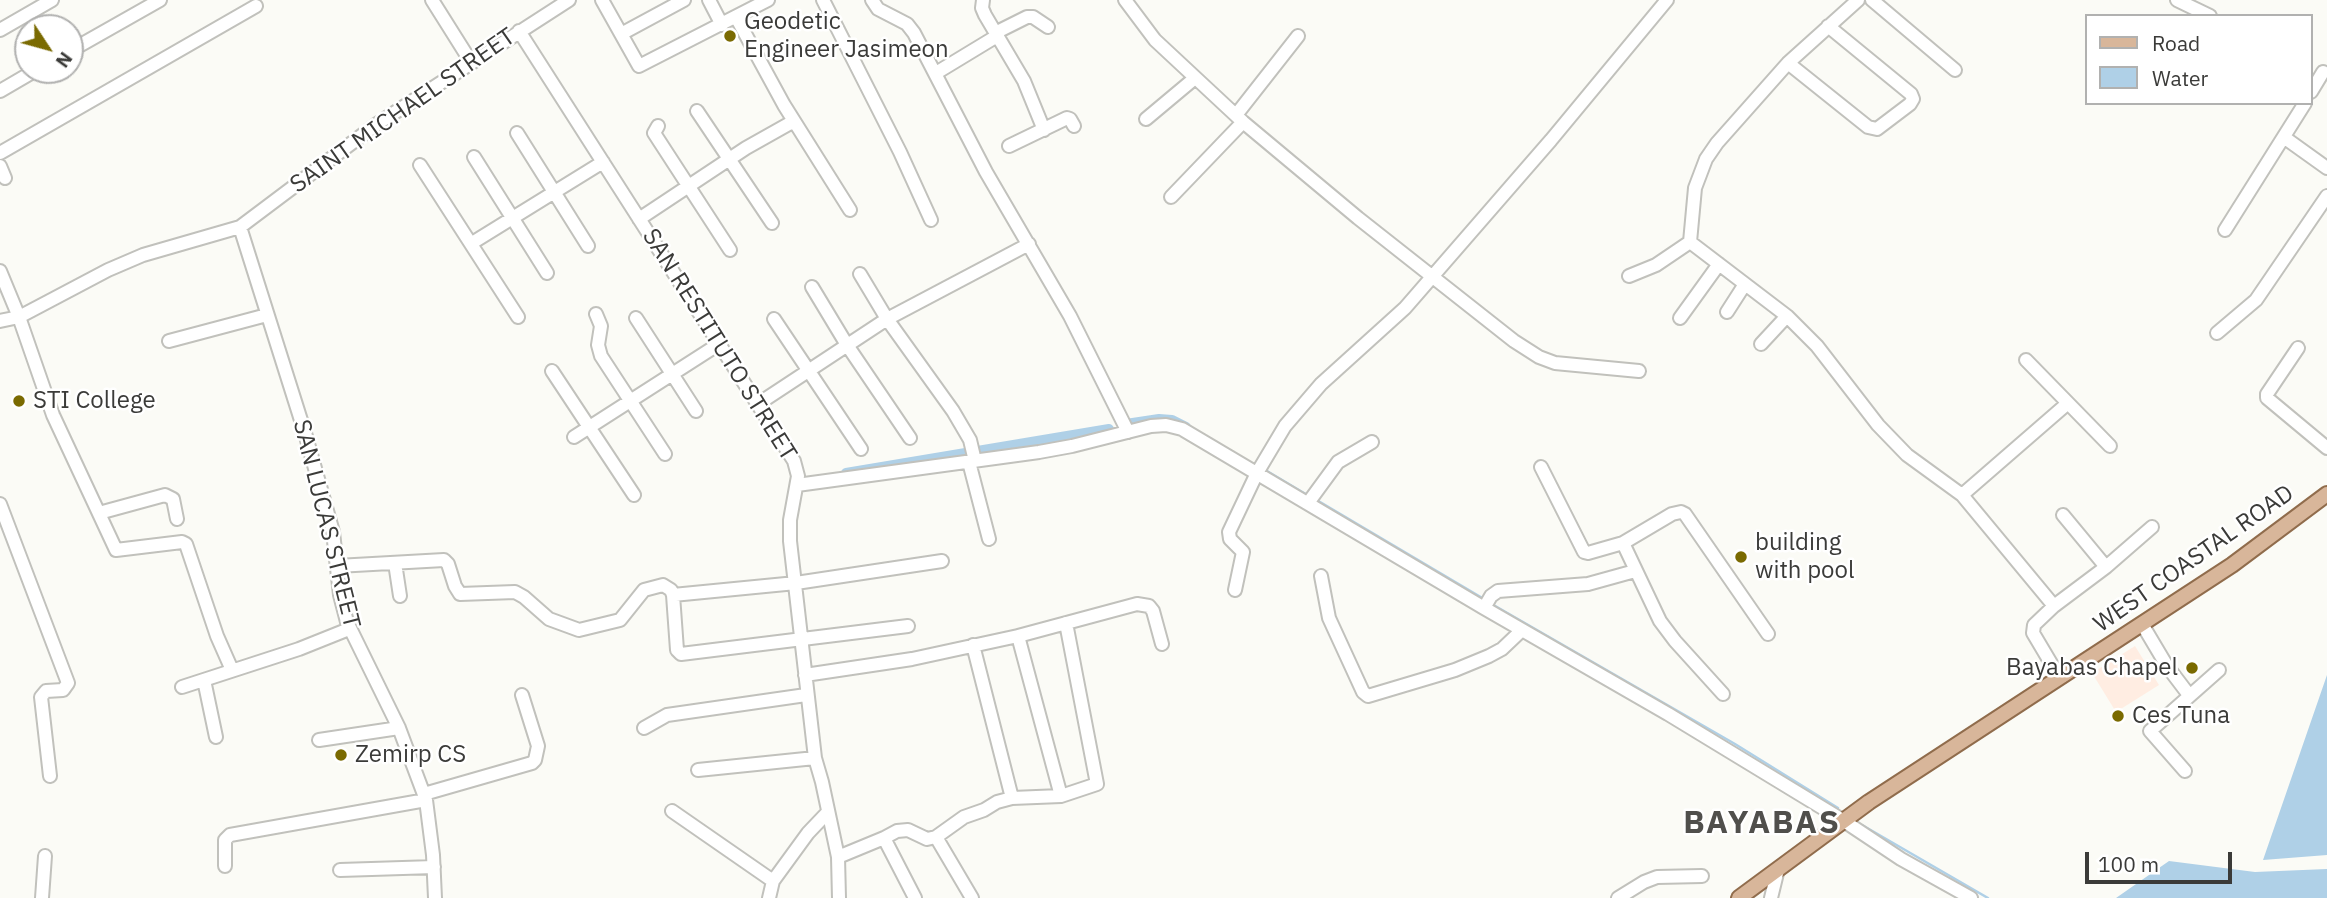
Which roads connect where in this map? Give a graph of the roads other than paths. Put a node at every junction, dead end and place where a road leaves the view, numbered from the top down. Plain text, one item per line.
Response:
1 (52, 0) edge
2 (160, 0) edge
3 (432, 0) edge
4 (569, 0) edge
5 (602, 0) edge
6 (684, 0) edge
7 (709, 0) edge
8 (768, 0) edge
9 (823, 0) edge
10 (872, 0) edge
11 (984, 0) edge
12 (1125, 0) edge
13 (1858, 0) edge
14 (1872, 0) edge
15 (2177, 0) edge
16 (1662, 2) edge
17 (254, 3) edge
18 (2206, 14) edge
19 (736, 17) junction
20 (264, 19) dead end
21 (722, 25) junction
22 (1828, 26) junction
23 (1048, 27) dead end
24 (0, 30) edge
25 (519, 31) junction
26 (621, 34) junction
27 (996, 35) junction
28 (1298, 36) dead end
29 (84, 43) edge
30 (471, 62) junction
31 (1788, 63) junction
32 (1955, 70) dead end
33 (2320, 71) edge
34 (936, 73) junction
35 (1195, 78) junction
36 (2313, 87) edge
37 (2304, 105) edge
38 (697, 111) dead end
39 (1240, 118) junction
40 (1146, 119) dead end
41 (794, 121) junction
42 (658, 126) dead end
43 (1074, 126) dead end
44 (1044, 130) junction
45 (517, 133) dead end
46 (2285, 138) junction
47 (1009, 146) dead end
48 (0, 153) edge
49 (474, 157) dead end
50 (729, 159) junction
51 (603, 162) junction
52 (420, 165) dead end
53 (2327, 168) edge
54 (688, 187) junction
55 (554, 192) junction
56 (2327, 196) edge
57 (1171, 197) dead end
58 (850, 209) dead end
59 (512, 218) junction
60 (639, 219) junction
61 (932, 220) dead end
62 (772, 223) dead end
63 (240, 227) junction
64 (2224, 230) dead end
65 (1690, 242) junction
66 (472, 243) junction
67 (1029, 244) junction
68 (588, 246) dead end
69 (730, 250) dead end
70 (1719, 264) junction
71 (0, 271) edge
72 (547, 273) dead end
73 (860, 274) dead end
74 (1432, 276) junction
75 (1629, 276) dead end
76 (1745, 284) junction
77 (812, 286) dead end
78 (1727, 312) dead end
79 (596, 314) dead end
80 (267, 315) junction
81 (1787, 316) junction
82 (19, 317) junction
83 (518, 317) dead end
84 (636, 318) dead end
85 (1680, 318) dead end
86 (774, 319) dead end
87 (887, 319) junction
88 (0, 321) edge
89 (2217, 332) dead end
90 (169, 341) dead end
91 (719, 344) junction
92 (1761, 344) dead end
93 (847, 345) junction
94 (2298, 348) dead end
95 (2026, 360) dead end
96 (552, 371) dead end
97 (808, 371) junction
98 (1639, 371) dead end
99 (671, 374) junction
100 (629, 401) junction
101 (2068, 403) junction
102 (758, 404) junction
103 (696, 411) dead end
104 (590, 427) junction
105 (1128, 432) junction
106 (574, 437) dead end
107 (910, 438) dead end
108 (1372, 442) dead end
109 (2110, 446) dead end
110 (2327, 448) edge
111 (861, 449) dead end
112 (665, 454) dead end
113 (973, 457) junction
114 (1541, 467) dead end
115 (1256, 473) junction
116 (797, 485) junction
117 (2327, 494) edge
118 (634, 495) dead end
119 (1962, 495) junction
120 (1310, 497) junction
121 (0, 504) edge
122 (99, 513) junction
123 (2063, 515) dead end
124 (177, 519) dead end
125 (2152, 527) dead end
126 (989, 539) dead end
127 (1623, 543) junction
128 (942, 561) dead end
129 (395, 563) junction
130 (337, 566) junction
131 (2106, 567) junction
132 (1635, 571) junction
133 (1321, 576) dead end
134 (796, 583) junction
135 (1235, 590) dead end
136 (400, 596) dead end
137 (673, 596) junction
138 (1487, 603) junction
139 (2054, 606) junction
140 (1066, 623) junction
141 (2142, 624) junction
142 (908, 626) dead end
143 (349, 629) junction
144 (1522, 630) junction
145 (1768, 634) dead end
146 (1018, 636) junction
147 (802, 638) junction
148 (1162, 643) dead end
149 (973, 645) junction
150 (232, 670) junction
151 (2219, 670) dead end
152 (805, 675) junction
153 (2063, 676) junction
154 (204, 680) junction
155 (182, 687) dead end
156 (1723, 694) dead end
157 (522, 695) dead end
158 (806, 695) junction
159 (2189, 695) junction
160 (399, 728) junction
161 (644, 728) dead end
162 (216, 737) dead end
163 (318, 740) dead end
164 (815, 758) junction
165 (698, 769) dead end
166 (2185, 771) dead end
167 (50, 776) dead end
168 (1061, 796) junction
169 (425, 797) junction
170 (1012, 798) junction
171 (672, 811) dead end
172 (828, 812) junction
173 (1844, 821) junction
174 (884, 838) junction
175 (936, 838) junction
176 (45, 856) dead end
177 (838, 857) junction
178 (225, 866) dead end
179 (434, 867) junction
180 (1778, 869) junction
181 (340, 870) dead end
182 (1702, 876) dead end
183 (773, 881) junction
184 (42, 898) edge
185 (435, 898) edge
186 (769, 898) edge
187 (839, 898) edge
188 (915, 898) edge
189 (972, 898) edge
190 (1618, 898) edge
191 (1739, 898) edge
192 (1771, 898) edge
193 (1971, 898) edge

1 - 24 street
2 - 29 street
3 - 30 street
4 - 25 street, SAINT MICHAEL STREET
5 - 26 street
6 - 26 street
7 - 21 street
8 - 19 street
9 - 61 street
10 - 34 street
11 - 27 street
12 - 35 street
13 - 22 street
14 - 32 street
15 - 18 street
16 - 74 street
17 - 20 street
17 - 48 street
19 - 21 street
19 - 41 street
21 - 26 street
22 - 31 street
22 - 31 street
23 - 27 street
25 - 30 street, SAINT MICHAEL STREET
25 - 51 street, SAN RESTITUTO STREET
27 - 34 street
27 - 44 street
28 - 39 street
30 - 63 street, SAINT MICHAEL STREET
31 - 65 street
33 - 36 street
34 - 67 street
35 - 39 street
35 - 40 street
37 - 46 street
38 - 50 street
39 - 57 street
39 - 74 street
41 - 50 street
41 - 58 street
42 - 54 street
43 - 44 street
44 - 47 street
45 - 55 street
46 - 53 street
46 - 64 street
49 - 59 street
50 - 54 street
50 - 62 street
51 - 55 street
51 - 60 street, SAN RESTITUTO STREET
52 - 66 street
54 - 60 street
54 - 69 street
55 - 59 street
55 - 68 street
56 - 89 street
59 - 66 street
59 - 72 street
60 - 91 street, SAN RESTITUTO STREET
63 - 80 street, SAN LUCAS STREET
63 - 82 street
65 - 70 street
65 - 75 street
66 - 83 street
67 - 87 street
67 - 105 street
70 - 76 street
70 - 85 street
71 - 82 street
73 - 87 street
74 - 98 street
74 - 115 street
76 - 78 street
76 - 81 street
77 - 93 street
79 - 100 street
80 - 90 street
80 - 130 street, SAN LUCAS STREET
81 - 92 street
81 - 119 street
82 - 88 street
82 - 122 street
84 - 99 street
86 - 97 street
87 - 93 street
87 - 113 street
91 - 99 street
91 - 102 street, SAN RESTITUTO STREET
93 - 97 street
93 - 107 street
94 - 110 street
95 - 101 street
96 - 104 street
97 - 102 street
97 - 111 street
99 - 100 street
99 - 103 street
100 - 104 street
100 - 112 street
101 - 109 street
101 - 119 street
102 - 116 street, SAN RESTITUTO STREET
104 - 106 street
104 - 118 street
105 - 113 street
105 - 115 street
108 - 120 street
113 - 116 street
113 - 126 street
114 - 127 street
115 - 120 street
115 - 135 street
116 - 134 street, SAN RESTITUTO STREET
117 - 141 main road, WEST COASTAL ROAD
119 - 139 street
120 - 138 street
121 - 167 street
122 - 124 street
122 - 150 street
123 - 131 street
125 - 131 street
127 - 132 street
127 - 145 street
128 - 134 street
129 - 130 street
129 - 136 street
129 - 137 street
130 - 143 street, SAN LUCAS STREET
131 - 139 street
132 - 138 street
132 - 156 street
133 - 144 street
134 - 137 street
134 - 147 street, SAN RESTITUTO STREET
137 - 147 street
138 - 144 street
139 - 153 street
140 - 146 street
140 - 148 street
140 - 168 street
141 - 153 main road, WEST COASTAL ROAD
141 - 159 street
142 - 147 street
143 - 150 street
143 - 160 street, SAN LUCAS STREET
144 - 173 street
146 - 149 street
146 - 168 street
147 - 152 street, SAN RESTITUTO STREET
149 - 152 street
149 - 170 street
150 - 154 street
151 - 159 street
152 - 158 street, SAN RESTITUTO STREET
153 - 173 main road, WEST COASTAL ROAD
154 - 155 street
154 - 162 street
157 - 169 street
158 - 161 street
158 - 164 street, SAN RESTITUTO STREET
159 - 166 street
160 - 163 street
160 - 169 street, SAN LUCAS STREET
164 - 165 street
164 - 172 street, SAN RESTITUTO STREET
168 - 170 street
169 - 178 street
169 - 179 street, SAN LUCAS STREET
170 - 175 street
171 - 183 street
172 - 177 street, SAN RESTITUTO STREET
172 - 183 street
173 - 180 main road, WEST COASTAL ROAD
173 - 193 street
174 - 175 street
174 - 177 street
174 - 188 street
175 - 189 street
176 - 184 street
177 - 187 street, SAN RESTITUTO STREET
179 - 181 street
179 - 185 street, SAN LUCAS STREET
180 - 191 main road, WEST COASTAL ROAD
180 - 192 street
182 - 190 street
183 - 186 street

